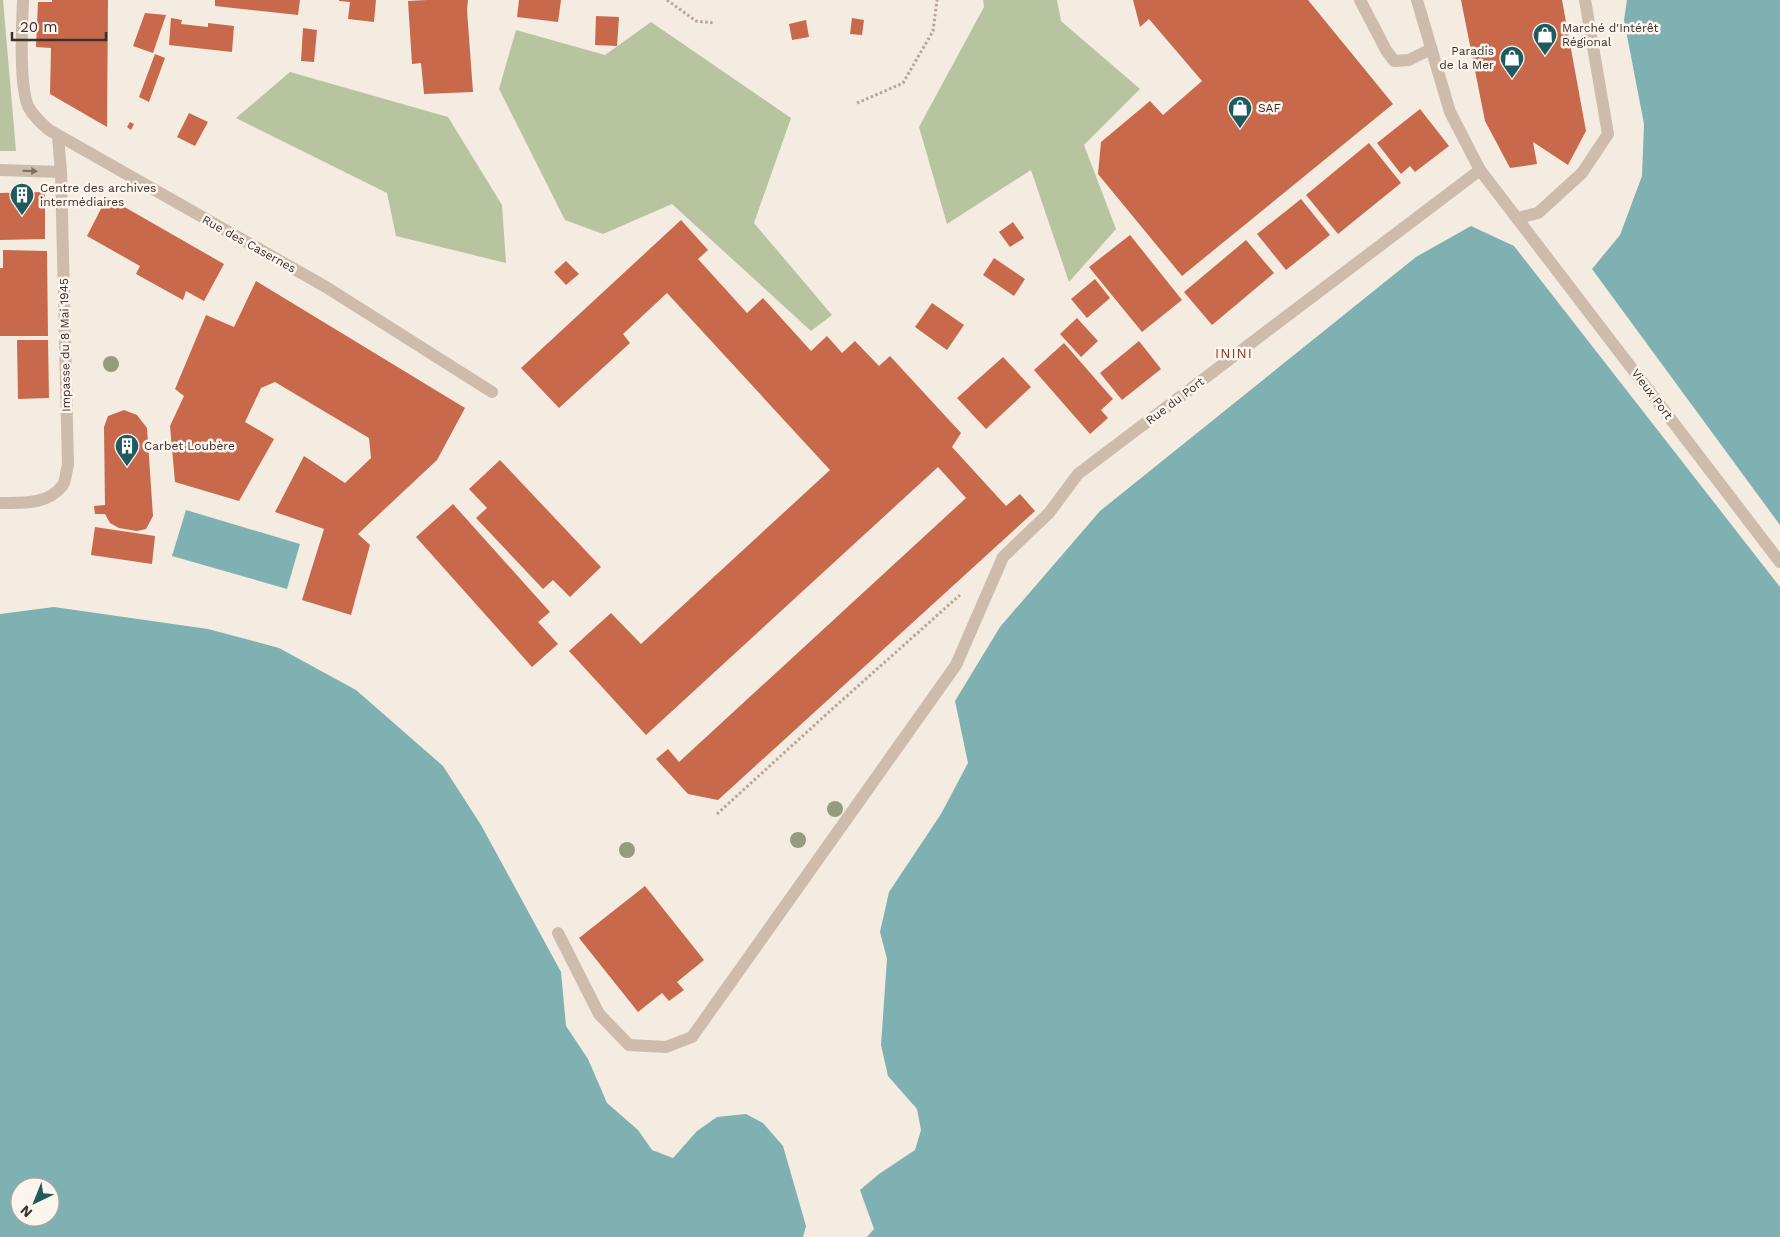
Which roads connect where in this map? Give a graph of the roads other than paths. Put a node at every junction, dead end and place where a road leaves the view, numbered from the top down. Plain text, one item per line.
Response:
1 (23, 0) edge
2 (1360, 0) edge
3 (1417, 0) edge
4 (1585, 0) edge
5 (1431, 49) junction
6 (58, 136) junction
7 (0, 170) edge
8 (1480, 170) junction
9 (61, 172) junction
10 (1520, 222) junction
11 (492, 392) dead end
12 (0, 503) edge
13 (1780, 562) edge
14 (558, 932) dead end

1 - 6 street, Rue des Casernes
2 - 5 street
3 - 5 street, Vieux Port
4 - 10 street
5 - 8 street, Vieux Port
6 - 9 street, Impasse du 8 Mai 1945
6 - 11 street, Rue des Casernes
7 -> 9 street
8 - 10 street, Vieux Port
8 - 14 street, Rue du Port
9 - 12 street, Impasse du 8 Mai 1945
10 - 13 street, Vieux Port

